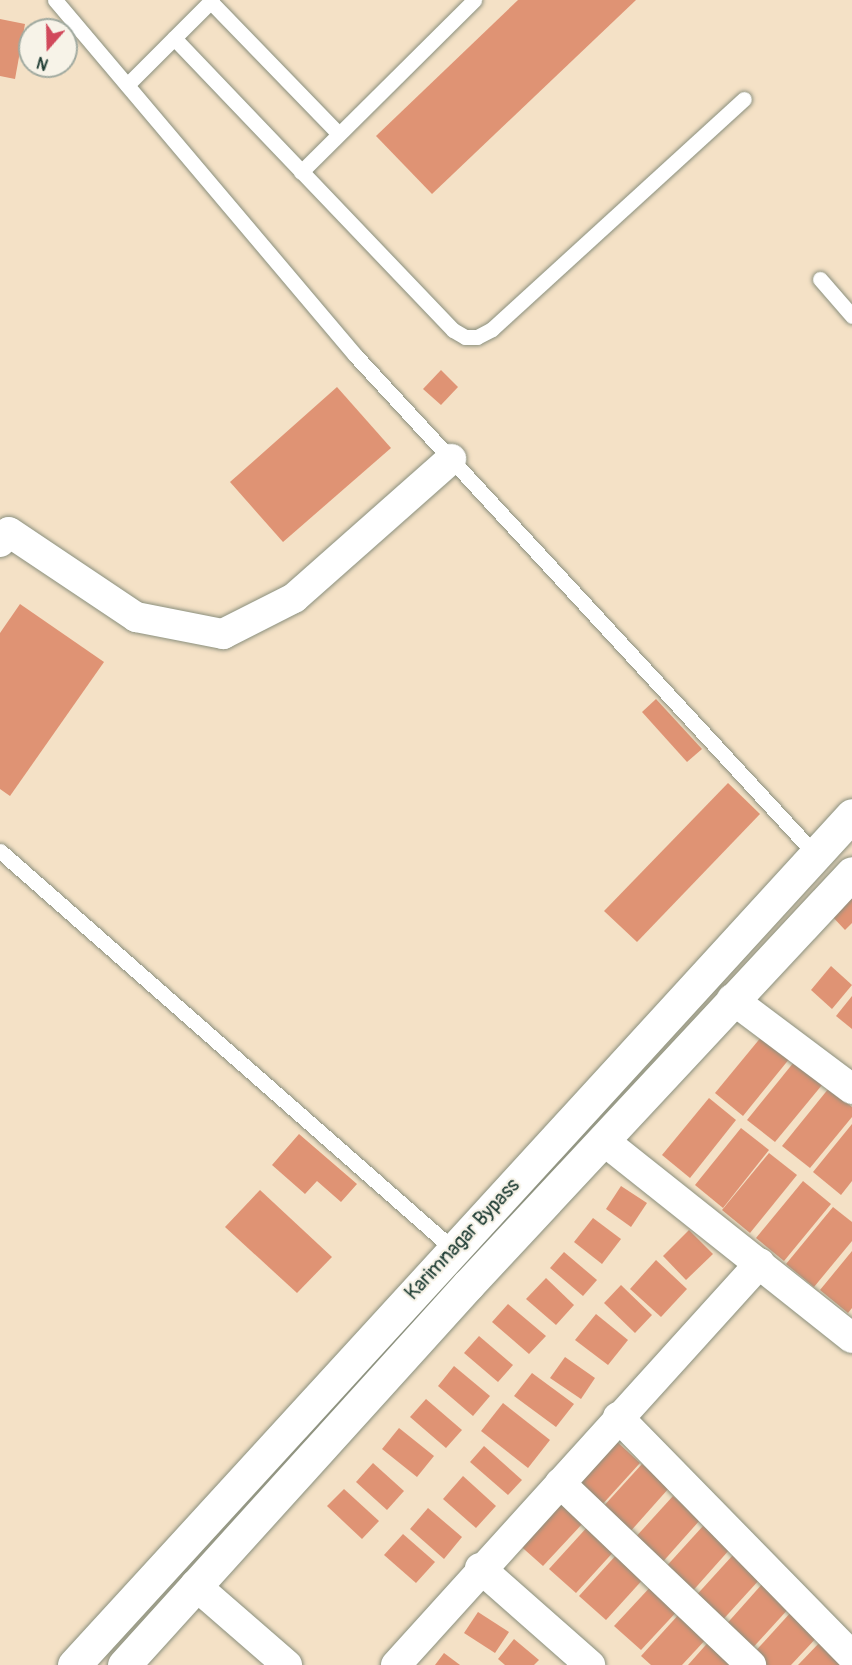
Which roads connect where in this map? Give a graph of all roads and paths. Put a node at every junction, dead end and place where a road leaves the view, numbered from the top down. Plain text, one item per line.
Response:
1 (55, 0) edge
2 (474, 0) edge
3 (211, 1) edge
4 (174, 38) junction
5 (127, 85) junction
6 (744, 99) dead end
7 (339, 134) junction
8 (301, 172) junction
9 (820, 279) dead end
10 (852, 316) edge
11 (451, 459) junction
12 (0, 542) edge
13 (852, 815) edge
14 (0, 851) edge
15 (814, 853) junction
16 (852, 873) edge
17 (732, 999) junction
18 (852, 1089) edge
19 (603, 1140) junction
20 (453, 1249) junction
21 (760, 1263) junction
22 (852, 1338) edge
23 (618, 1418) junction
24 (560, 1483) junction
25 (480, 1568) junction
26 (195, 1585) junction
27 (852, 1656) edge
28 (74, 1665) edge
29 (124, 1665) edge
30 (287, 1665) edge
31 (396, 1665) edge
32 (590, 1665) edge
33 (751, 1665) edge

1 - 5 lane
2 - 7 lane
3 - 4 lane
3 - 7 lane
4 - 5 lane
4 - 8 lane
5 - 11 lane
6 - 8 lane
7 - 8 lane
9 - 10 lane
11 - 12 street
11 - 15 lane
13 - 15 highway, Karimnagar Bypass
14 - 20 lane
15 - 20 highway, Karimnagar Bypass
16 - 17 highway, Karimnagar Bypass
17 - 18 street
17 - 19 highway, Karimnagar Bypass
19 - 21 street
19 - 26 highway, Karimnagar Bypass
20 - 28 highway, Karimnagar Bypass
21 - 22 street
21 - 23 street
23 - 24 street
23 - 27 street
24 - 25 street
24 - 33 street
25 - 31 street
25 - 32 street
26 - 29 highway, Karimnagar Bypass
26 - 30 street

